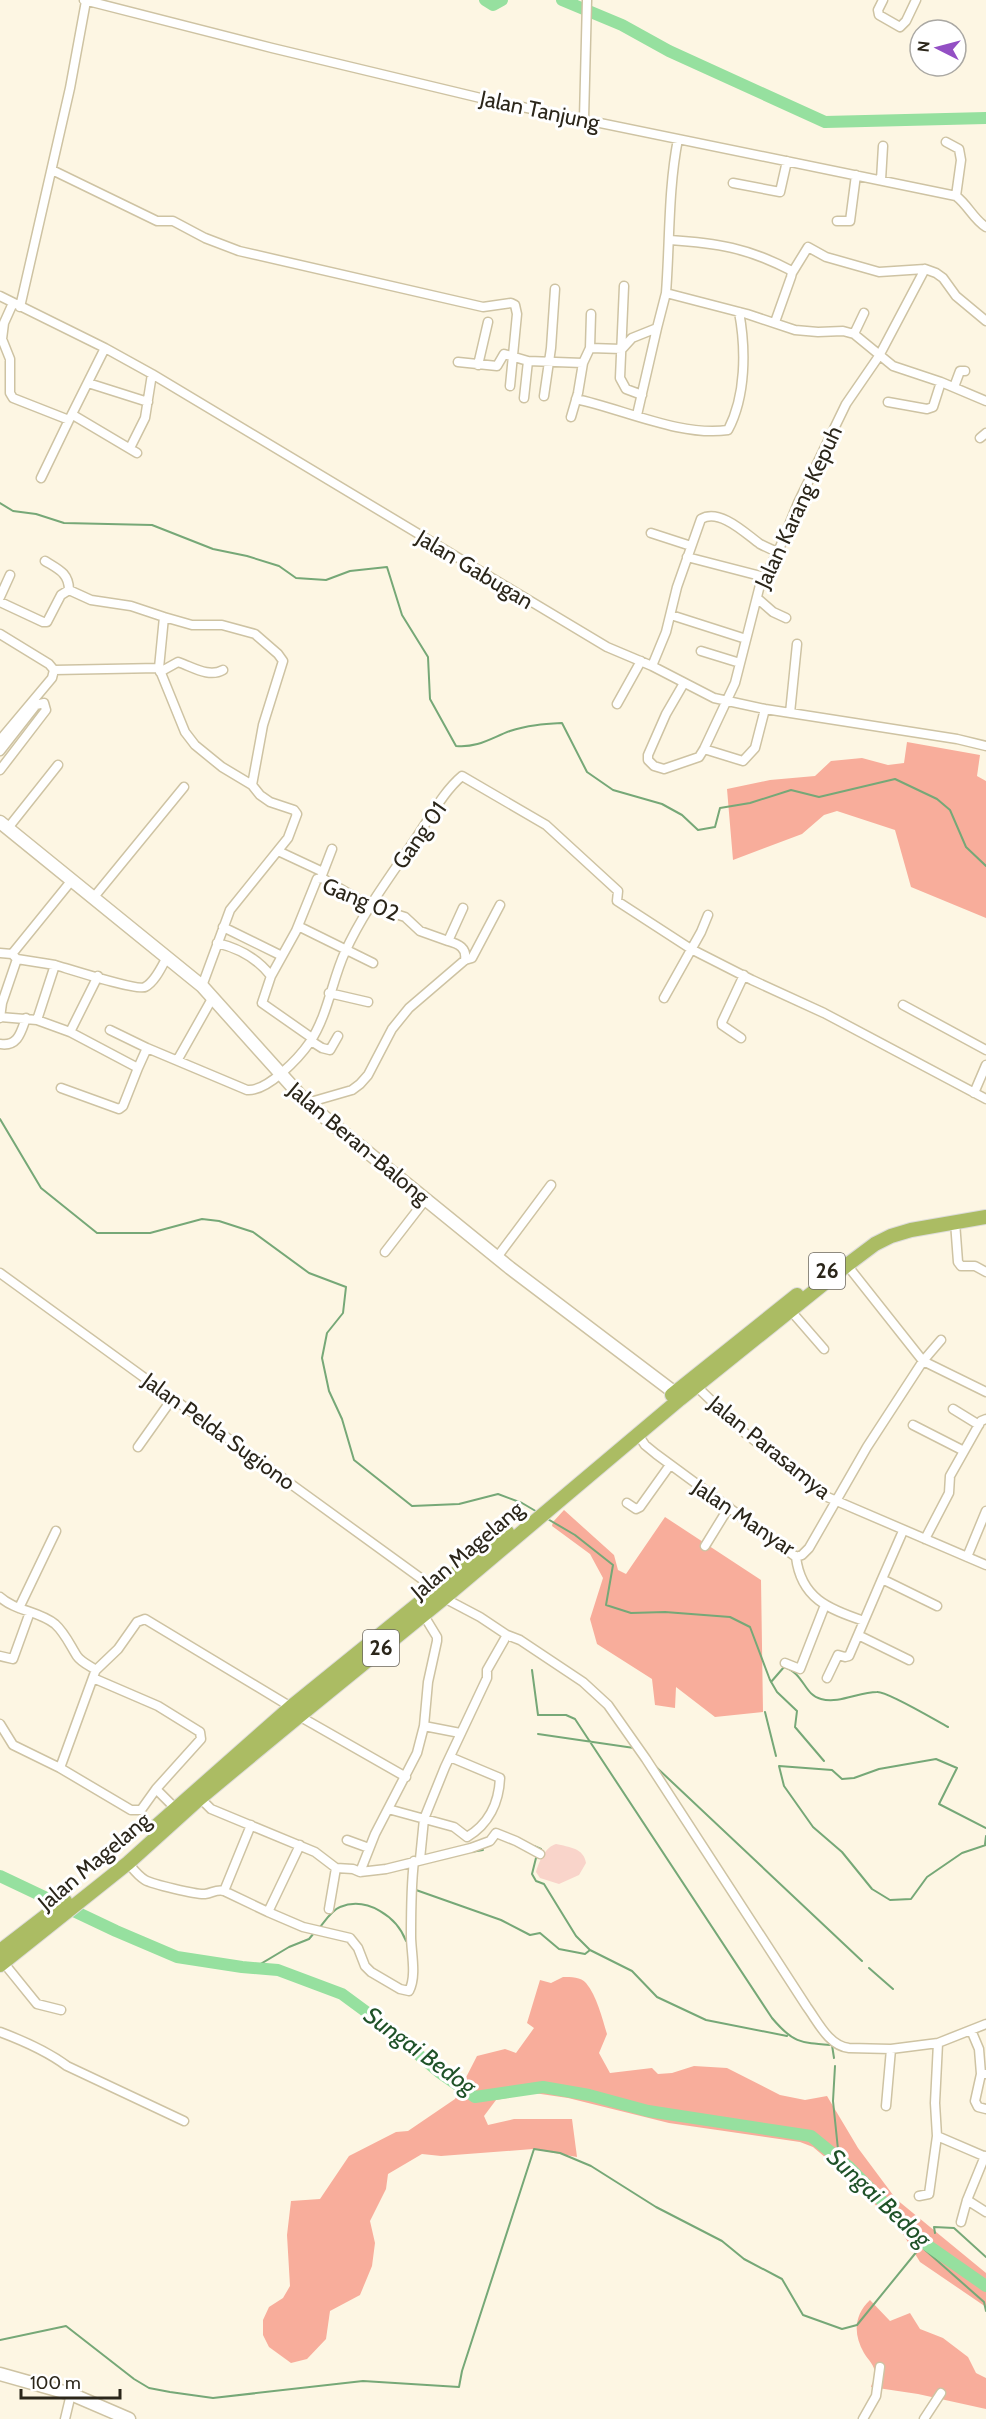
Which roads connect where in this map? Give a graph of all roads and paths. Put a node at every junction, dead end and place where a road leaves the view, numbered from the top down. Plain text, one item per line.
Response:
1 (587, 0) edge
2 (882, 0) edge
3 (916, 0) edge
4 (85, 1) edge
5 (584, 119) junction
6 (678, 139) junction
7 (946, 142) dead end
8 (883, 146) dead end
9 (787, 161) junction
10 (52, 170) junction
11 (856, 175) junction
12 (881, 180) junction
13 (733, 183) dead end
14 (956, 196) junction
15 (837, 221) dead end
16 (986, 226) edge
17 (670, 240) junction
18 (925, 269) junction
19 (792, 273) junction
20 (624, 286) dead end
21 (555, 289) dead end
22 (666, 293) junction
23 (0, 296) edge
24 (17, 305) junction
25 (739, 312) junction
26 (591, 314) dead end
27 (864, 314) dead end
28 (986, 321) edge
29 (488, 322) dead end
30 (775, 322) junction
31 (657, 328) junction
32 (854, 334) junction
33 (105, 348) junction
34 (590, 348) junction
35 (622, 349) junction
36 (879, 356) junction
37 (513, 357) junction
38 (528, 361) junction
39 (458, 362) dead end
40 (549, 362) junction
41 (583, 363) junction
42 (478, 365) junction
43 (965, 370) dead end
44 (152, 374) junction
45 (941, 382) junction
46 (88, 383) junction
47 (510, 386) dead end
48 (954, 387) junction
49 (642, 395) junction
50 (544, 396) dead end
51 (524, 398) dead end
52 (576, 399) junction
53 (986, 401) edge
54 (148, 402) junction
55 (888, 402) dead end
56 (637, 415) junction
57 (571, 417) dead end
58 (71, 418) junction
59 (41, 478) dead end
60 (651, 533) dead end
61 (691, 546) junction
62 (778, 552) junction
63 (687, 557) junction
64 (45, 561) dead end
65 (10, 575) dead end
66 (764, 578) junction
67 (69, 590) junction
68 (0, 597) edge
69 (757, 597) junction
70 (0, 602) edge
71 (671, 615) junction
72 (164, 617) junction
73 (786, 618) dead end
74 (0, 634) edge
75 (746, 639) junction
76 (797, 644) dead end
77 (701, 651) dead end
78 (641, 661) junction
79 (740, 663) junction
80 (652, 666) junction
81 (54, 670) junction
82 (159, 670) junction
83 (223, 670) dead end
84 (684, 683) junction
85 (726, 701) junction
86 (617, 704) dead end
87 (765, 709) junction
88 (790, 713) junction
89 (0, 740) edge
90 (986, 746) edge
91 (704, 749) junction
92 (0, 751) edge
93 (58, 765) dead end
94 (0, 770) edge
95 (252, 785) junction
96 (183, 787) dead end
97 (4, 825) edge
98 (332, 849) dead end
99 (278, 852) junction
100 (322, 875) junction
101 (72, 880) junction
102 (94, 897) junction
103 (500, 905) dead end
104 (370, 906) junction
105 (463, 908) dead end
106 (708, 915) dead end
107 (298, 926) junction
108 (223, 927) junction
109 (448, 941) junction
110 (217, 943) junction
111 (691, 949) junction
112 (345, 951) junction
113 (0, 952) edge
114 (282, 956) junction
115 (14, 957) junction
116 (167, 957) junction
117 (465, 960) junction
118 (373, 963) dead end
119 (55, 965) junction
120 (744, 975) junction
121 (98, 976) junction
122 (271, 976) junction
123 (202, 986) junction
124 (329, 993) junction
125 (213, 997) junction
126 (664, 998) dead end
127 (368, 1002) dead end
128 (903, 1005) dead end
129 (0, 1017) edge
130 (26, 1018) junction
131 (38, 1020) junction
132 (110, 1030) dead end
133 (70, 1032) junction
134 (338, 1036) dead end
135 (741, 1038) dead end
136 (311, 1039) junction
137 (0, 1044) edge
138 (147, 1048) junction
139 (986, 1050) edge
140 (178, 1059) junction
141 (986, 1065) edge
142 (138, 1068) junction
143 (279, 1074) junction
144 (61, 1088) dead end
145 (974, 1093) junction
146 (986, 1099) edge
147 (306, 1103) junction
148 (551, 1185) dead end
149 (426, 1199) junction
150 (986, 1208) edge
151 (986, 1216) edge
152 (955, 1222) junction
153 (385, 1252) dead end
154 (498, 1257) junction
155 (847, 1265) junction
156 (986, 1272) edge
157 (0, 1273) edge
158 (791, 1311) junction
159 (941, 1340) dead end
160 (824, 1349) dead end
161 (923, 1361) junction
162 (693, 1383) junction
163 (986, 1392) edge
164 (677, 1396) junction
165 (172, 1399) junction
166 (953, 1409) dead end
167 (983, 1422) edge
168 (913, 1425) dead end
169 (639, 1436) junction
170 (138, 1447) dead end
171 (964, 1451) junction
172 (670, 1465) junction
173 (836, 1502) junction
174 (627, 1503) dead end
175 (729, 1507) junction
176 (986, 1511) edge
177 (56, 1531) dead end
178 (903, 1531) junction
179 (925, 1539) junction
180 (705, 1546) dead end
181 (796, 1557) junction
182 (967, 1557) junction
183 (986, 1565) edge
184 (882, 1580) junction
185 (440, 1594) junction
186 (0, 1597) edge
187 (825, 1605) junction
188 (937, 1606) dead end
189 (19, 1608) junction
190 (30, 1612) junction
191 (423, 1614) junction
192 (864, 1622) junction
193 (507, 1635) junction
194 (858, 1635) junction
195 (0, 1656) edge
196 (909, 1660) dead end
197 (785, 1663) dead end
198 (94, 1674) junction
199 (827, 1678) dead end
200 (295, 1712) junction
201 (0, 1724) edge
202 (423, 1726) junction
203 (460, 1733) junction
204 (269, 1734) junction
205 (450, 1757) junction
206 (60, 1768) junction
207 (406, 1777) junction
208 (156, 1789) junction
209 (200, 1798) junction
210 (175, 1808) junction
211 (388, 1809) junction
212 (424, 1819) junction
213 (251, 1825) junction
214 (347, 1840) dead end
215 (300, 1845) junction
216 (369, 1848) junction
217 (540, 1854) dead end
218 (417, 1860) junction
219 (128, 1863) junction
220 (336, 1868) junction
221 (360, 1872) junction
222 (224, 1891) junction
223 (81, 1894) junction
224 (328, 1909) dead end
225 (268, 1912) junction
226 (1, 1959) edge
227 (61, 2010) dead end
228 (986, 2024) edge
229 (971, 2030) junction
230 (0, 2032) edge
231 (938, 2043) junction
232 (891, 2049) junction
233 (983, 2074) edge
234 (886, 2106) dead end
235 (986, 2109) edge
236 (184, 2121) dead end
237 (937, 2136) junction
238 (985, 2157) edge
239 (919, 2196) dead end
240 (967, 2200) junction
241 (986, 2212) edge
242 (961, 2222) dead end
243 (880, 2367) dead end
244 (0, 2374) edge
245 (941, 2393) dead end
246 (70, 2394) junction
247 (65, 2419) edge
248 (129, 2419) edge
249 (865, 2419) edge
250 (924, 2419) edge

1 - 5 street
2 - 3 street
4 - 5 street, Jalan Tanjung
4 - 10 street
5 - 6 street, Jalan Tanjung
6 - 9 street, Jalan Tanjung
6 - 17 street
7 - 14 street
8 - 12 street
9 - 11 street, Jalan Tanjung
9 - 13 street
10 - 24 street
10 - 37 street
11 - 12 street, Jalan Tanjung
11 - 15 street
12 - 14 street, Jalan Tanjung
14 - 16 street
17 - 19 street
17 - 22 street
18 - 19 street
18 - 28 street
18 - 36 street, Jalan Karang Kepuh
19 - 30 street
20 - 35 street
21 - 40 street
22 - 25 street
22 - 31 street
23 - 24 street, Jalan Gabugan
24 - 33 street, Jalan Gabugan
24 - 58 street
25 - 30 street
25 - 56 street
26 - 34 street
27 - 32 street
29 - 42 street
30 - 32 street
31 - 35 street
31 - 49 street
32 - 36 street
33 - 44 street, Jalan Gabugan
33 - 46 street
34 - 35 street
34 - 41 street
35 - 49 street
36 - 45 street
36 - 62 street, Jalan Karang Kepuh
37 - 38 street
37 - 42 street
37 - 47 street
38 - 40 street
38 - 51 street
39 - 42 street
40 - 41 street
40 - 50 street
41 - 52 street
43 - 48 street
44 - 54 street
44 - 78 street, Jalan Gabugan
45 - 48 street
45 - 55 street
46 - 54 street
46 - 58 street
48 - 53 street
49 - 56 street
52 - 56 street
52 - 57 street
54 - 58 street
58 - 59 street
60 - 61 street
61 - 62 street
61 - 63 street
62 - 66 street, Jalan Karang Kepuh
63 - 66 street
63 - 71 street
64 - 67 street
65 - 68 street
66 - 69 street, Jalan Karang Kepuh
67 - 70 street
67 - 72 street
69 - 73 street
69 - 75 street, Jalan Karang Kepuh
71 - 75 street
71 - 80 street
72 - 82 street
72 - 95 street
74 - 81 street
75 - 79 street, Jalan Karang Kepuh
76 - 88 street
77 - 79 street
78 - 80 street, Jalan Gabugan
78 - 86 street
79 - 85 street, Jalan Karang Kepuh
80 - 84 street, Jalan Gabugan
81 - 82 street
81 - 89 street
82 - 83 street
82 - 95 street
84 - 85 street, Jalan Gabugan
84 - 91 street
85 - 87 street, Jalan Gabugan
85 - 91 street, Jalan Karang Kepuh
87 - 88 street, Jalan Gabugan
87 - 91 street
88 - 90 street, Jalan Gabugan
92 - 94 street
93 - 97 street
95 - 99 street
96 - 102 street
97 - 101 main road, Jalan Beran-Balong
98 - 100 street
99 - 100 street
99 - 108 street
100 - 104 street, Gang 02
100 - 107 street, Gang 02
101 - 102 main road, Jalan Beran-Balong
101 - 115 street
102 - 116 main road, Jalan Beran-Balong
103 - 117 street
104 - 109 street, Gang 02
104 - 111 street, Gang 01
104 - 112 street, Gang 01
105 - 109 street
106 - 111 street
107 - 112 street
107 - 114 street
108 - 110 street
108 - 114 street
109 - 117 street
110 - 122 street
110 - 123 street
111 - 120 street
111 - 126 street
112 - 118 street
112 - 124 street, Gang 01
113 - 115 street
114 - 122 street
115 - 119 street
115 - 129 street
116 - 121 street
116 - 123 main road, Jalan Beran-Balong
117 - 147 street
119 - 121 street
119 - 131 street
120 - 135 street
120 - 145 street
121 - 133 street
122 - 136 street
123 - 125 main road, Jalan Beran-Balong
124 - 127 street
124 - 136 street, Gang 01
125 - 140 street
125 - 143 main road, Jalan Beran-Balong
128 - 139 street
129 - 130 street
130 - 131 street
130 - 137 street
131 - 133 street
132 - 138 street, Gang 01
133 - 142 street
134 - 136 street
136 - 143 street, Gang 01
138 - 140 street, Gang 01
138 - 142 street
140 - 143 street, Gang 01
141 - 145 street
142 - 144 street
143 - 147 main road, Jalan Beran-Balong
145 - 146 street
147 - 149 main road, Jalan Beran-Balong
148 - 154 street
149 - 153 street
149 - 154 main road, Jalan Beran-Balong
150 - 162 highway, Jalan Magelang / 26
151 - 152 highway, Jalan Magelang / 26
152 - 155 highway, Jalan Magelang / 26
152 - 156 street
154 - 164 main road, Jalan Beran-Balong
155 - 158 highway, Jalan Magelang / 26
155 - 161 street
157 - 165 street, Jalan Pelda Sugiono
158 - 160 street
158 - 162 highway, Jalan Magelang / 26
159 - 161 street, Jalan Manyar
161 - 163 street
161 - 173 street, Jalan Manyar
162 - 164 highway, Jalan Magelang / 26
162 - 173 street, Jalan Parasamya
164 - 169 highway, Jalan Magelang / 26
164 - 185 highway, Jalan Magelang / 26
165 - 170 street
165 - 185 street, Jalan Pelda Sugiono
166 - 167 street
167 - 171 street
168 - 171 street
169 - 172 street, Jalan Manyar
169 - 185 highway, Jalan Magelang / 26
171 - 179 street
172 - 174 street
172 - 175 street, Jalan Manyar
173 - 178 street, Jalan Parasamya
173 - 181 street, Jalan Manyar
175 - 180 street
175 - 181 street, Jalan Manyar
176 - 182 street
177 - 189 street
178 - 179 street, Jalan Parasamya
178 - 184 street
179 - 182 street, Jalan Parasamya
181 - 187 street
182 - 183 street, Jalan Parasamya
184 - 188 street
184 - 192 street
185 - 191 highway, Jalan Magelang / 26
185 - 193 street, Jalan Pelda Sugiono
185 - 200 highway, Jalan Magelang / 26
186 - 189 street
187 - 192 street
187 - 197 street
189 - 190 street
190 - 195 street
190 - 198 street
191 - 200 highway, Jalan Magelang / 26
191 - 202 street
192 - 194 street
193 - 203 street
193 - 232 street, Jalan Pelda Sugiono
194 - 196 street
194 - 199 street
198 - 200 street
198 - 206 street
198 - 208 street
200 - 204 highway, Jalan Magelang / 26
200 - 207 street
201 - 206 street
202 - 203 street
202 - 207 street
203 - 205 street
204 - 209 highway, Jalan Magelang / 26
204 - 210 highway, Jalan Magelang / 26
205 - 212 street
205 - 212 street
206 - 208 street
207 - 211 street
208 - 210 street
209 - 213 street
209 - 219 highway, Jalan Magelang / 26
210 - 223 highway, Jalan Magelang / 26
211 - 212 street
211 - 216 street
212 - 218 street
213 - 215 street
213 - 222 street
214 - 216 street
215 - 220 street
215 - 225 street
216 - 221 street
217 - 218 street
218 - 221 street
218 - 225 street
219 - 222 street
219 - 223 highway, Jalan Magelang / 26
220 - 221 street
220 - 224 street
222 - 225 street
223 - 226 highway, Jalan Magelang / 26
226 - 227 street
228 - 229 street, Jalan Pelda Sugiono
229 - 231 street, Jalan Pelda Sugiono
229 - 233 street
230 - 236 street
231 - 232 street, Jalan Pelda Sugiono
231 - 237 street
232 - 234 street
233 - 235 street
237 - 238 street
237 - 239 street
238 - 240 street
240 - 241 street
240 - 242 street
243 - 249 street
244 - 246 main road
245 - 250 street
246 - 247 street
246 - 248 main road

